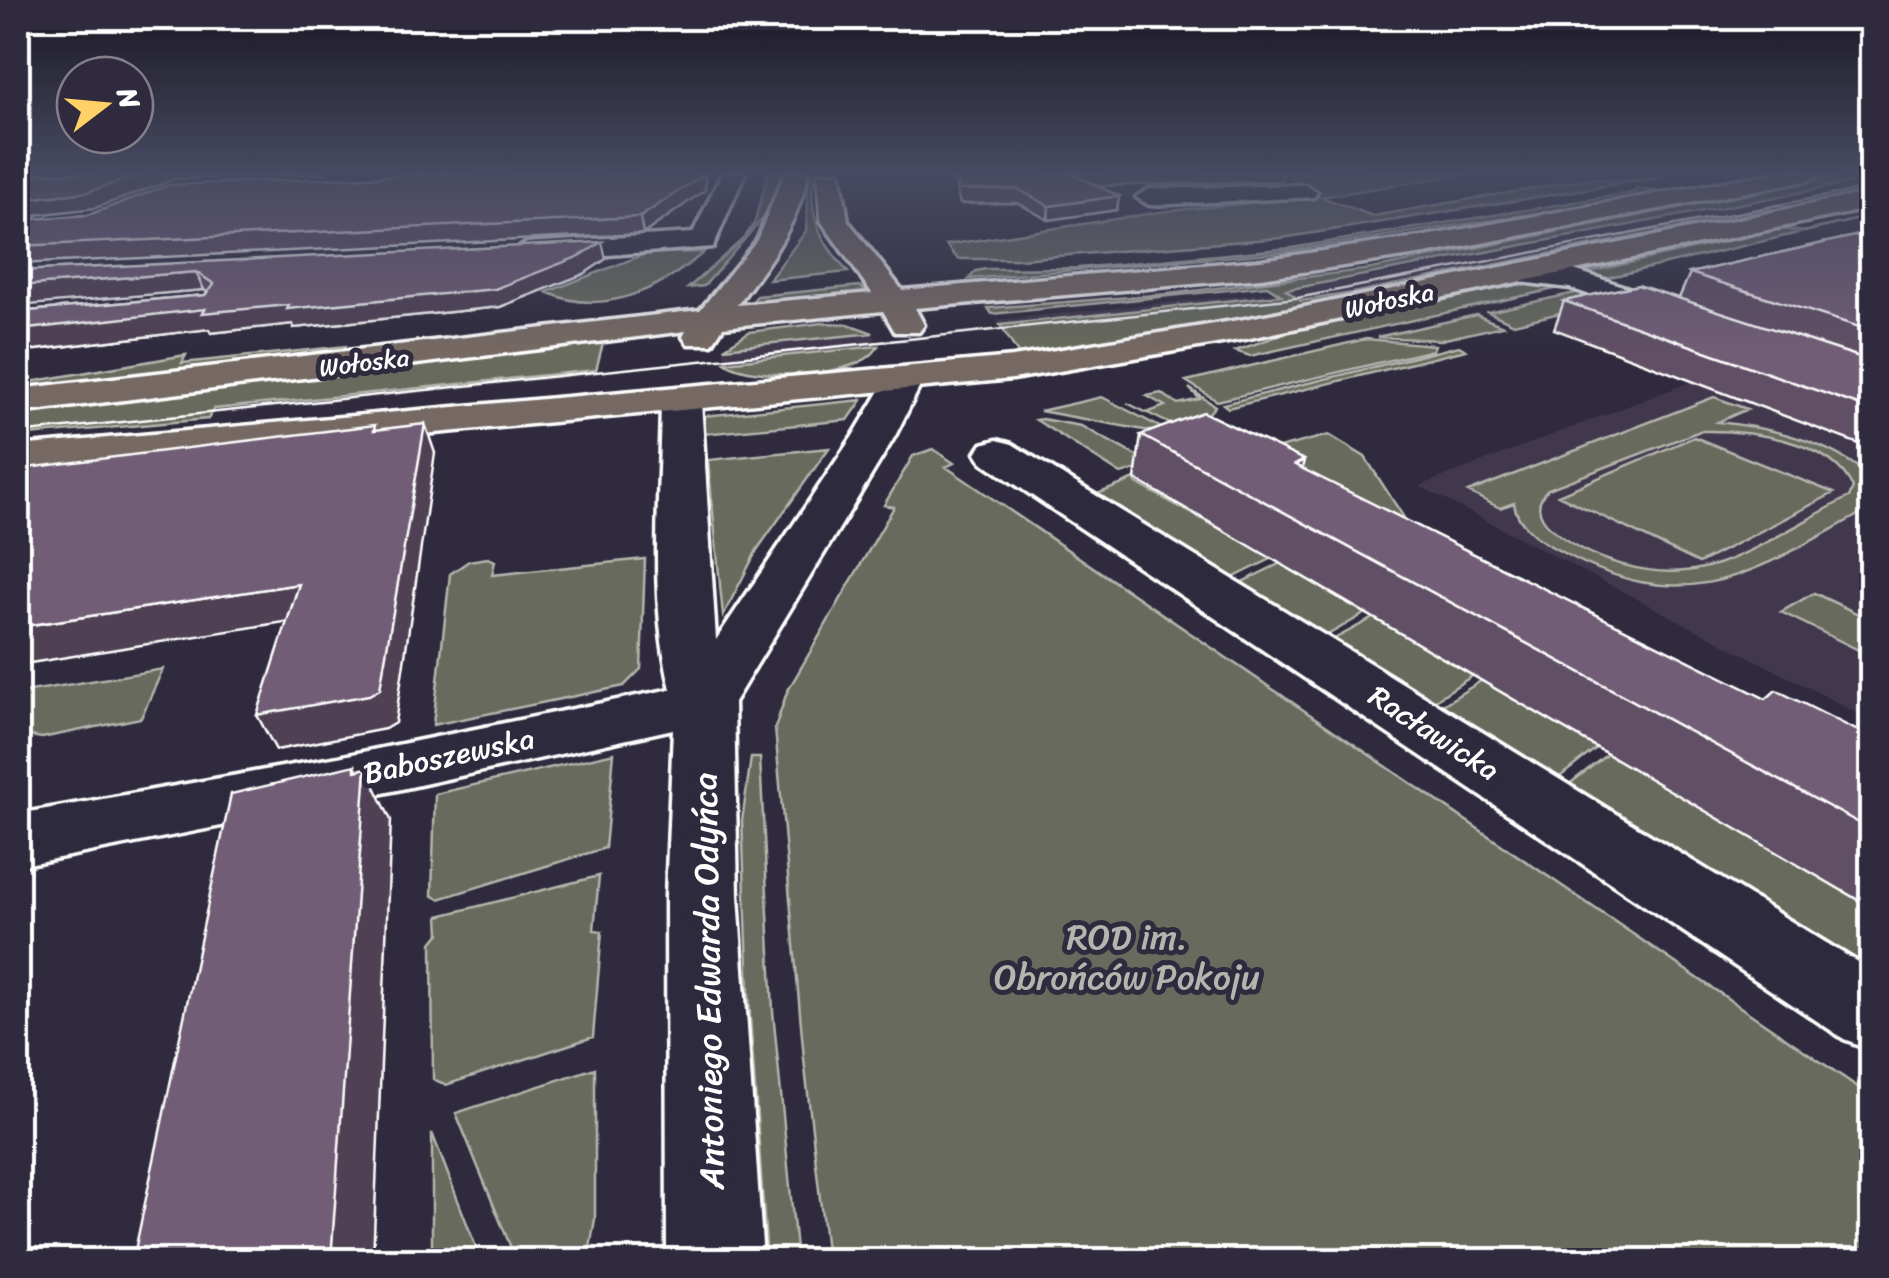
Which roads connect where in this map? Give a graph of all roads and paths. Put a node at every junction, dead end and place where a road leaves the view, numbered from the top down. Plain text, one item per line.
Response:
1 (710, 233) edge
2 (778, 233) edge
3 (841, 233) edge
4 (1477, 233) edge
5 (1714, 233) edge
6 (492, 254) edge
7 (1514, 274) junction
8 (895, 300) junction
9 (710, 319) junction
10 (1713, 328) edge
11 (903, 382) junction
12 (18, 402) edge
13 (681, 402) junction
14 (997, 453) dead end
15 (18, 459) edge
16 (704, 702) junction
17 (18, 840) edge
18 (1872, 1014) edge
19 (715, 1260) edge

1 - 6 street
2 - 9 main road
3 - 8 main road
4 - 8 main road, Wołoska
5 - 7 main road, Wołoska
7 - 10 street
7 - 11 main road, Wołoska
8 - 9 main road, Wołoska
8 - 11 main road
9 - 12 main road, Wołoska
9 - 13 main road
11 - 13 main road, Wołoska
11 - 16 street
13 - 15 main road
13 - 16 street, Antoniego Edwarda Odyńca
14 - 18 street, Racławicka
16 - 17 street, Baboszewska
16 - 19 street, Antoniego Edwarda Odyńca

